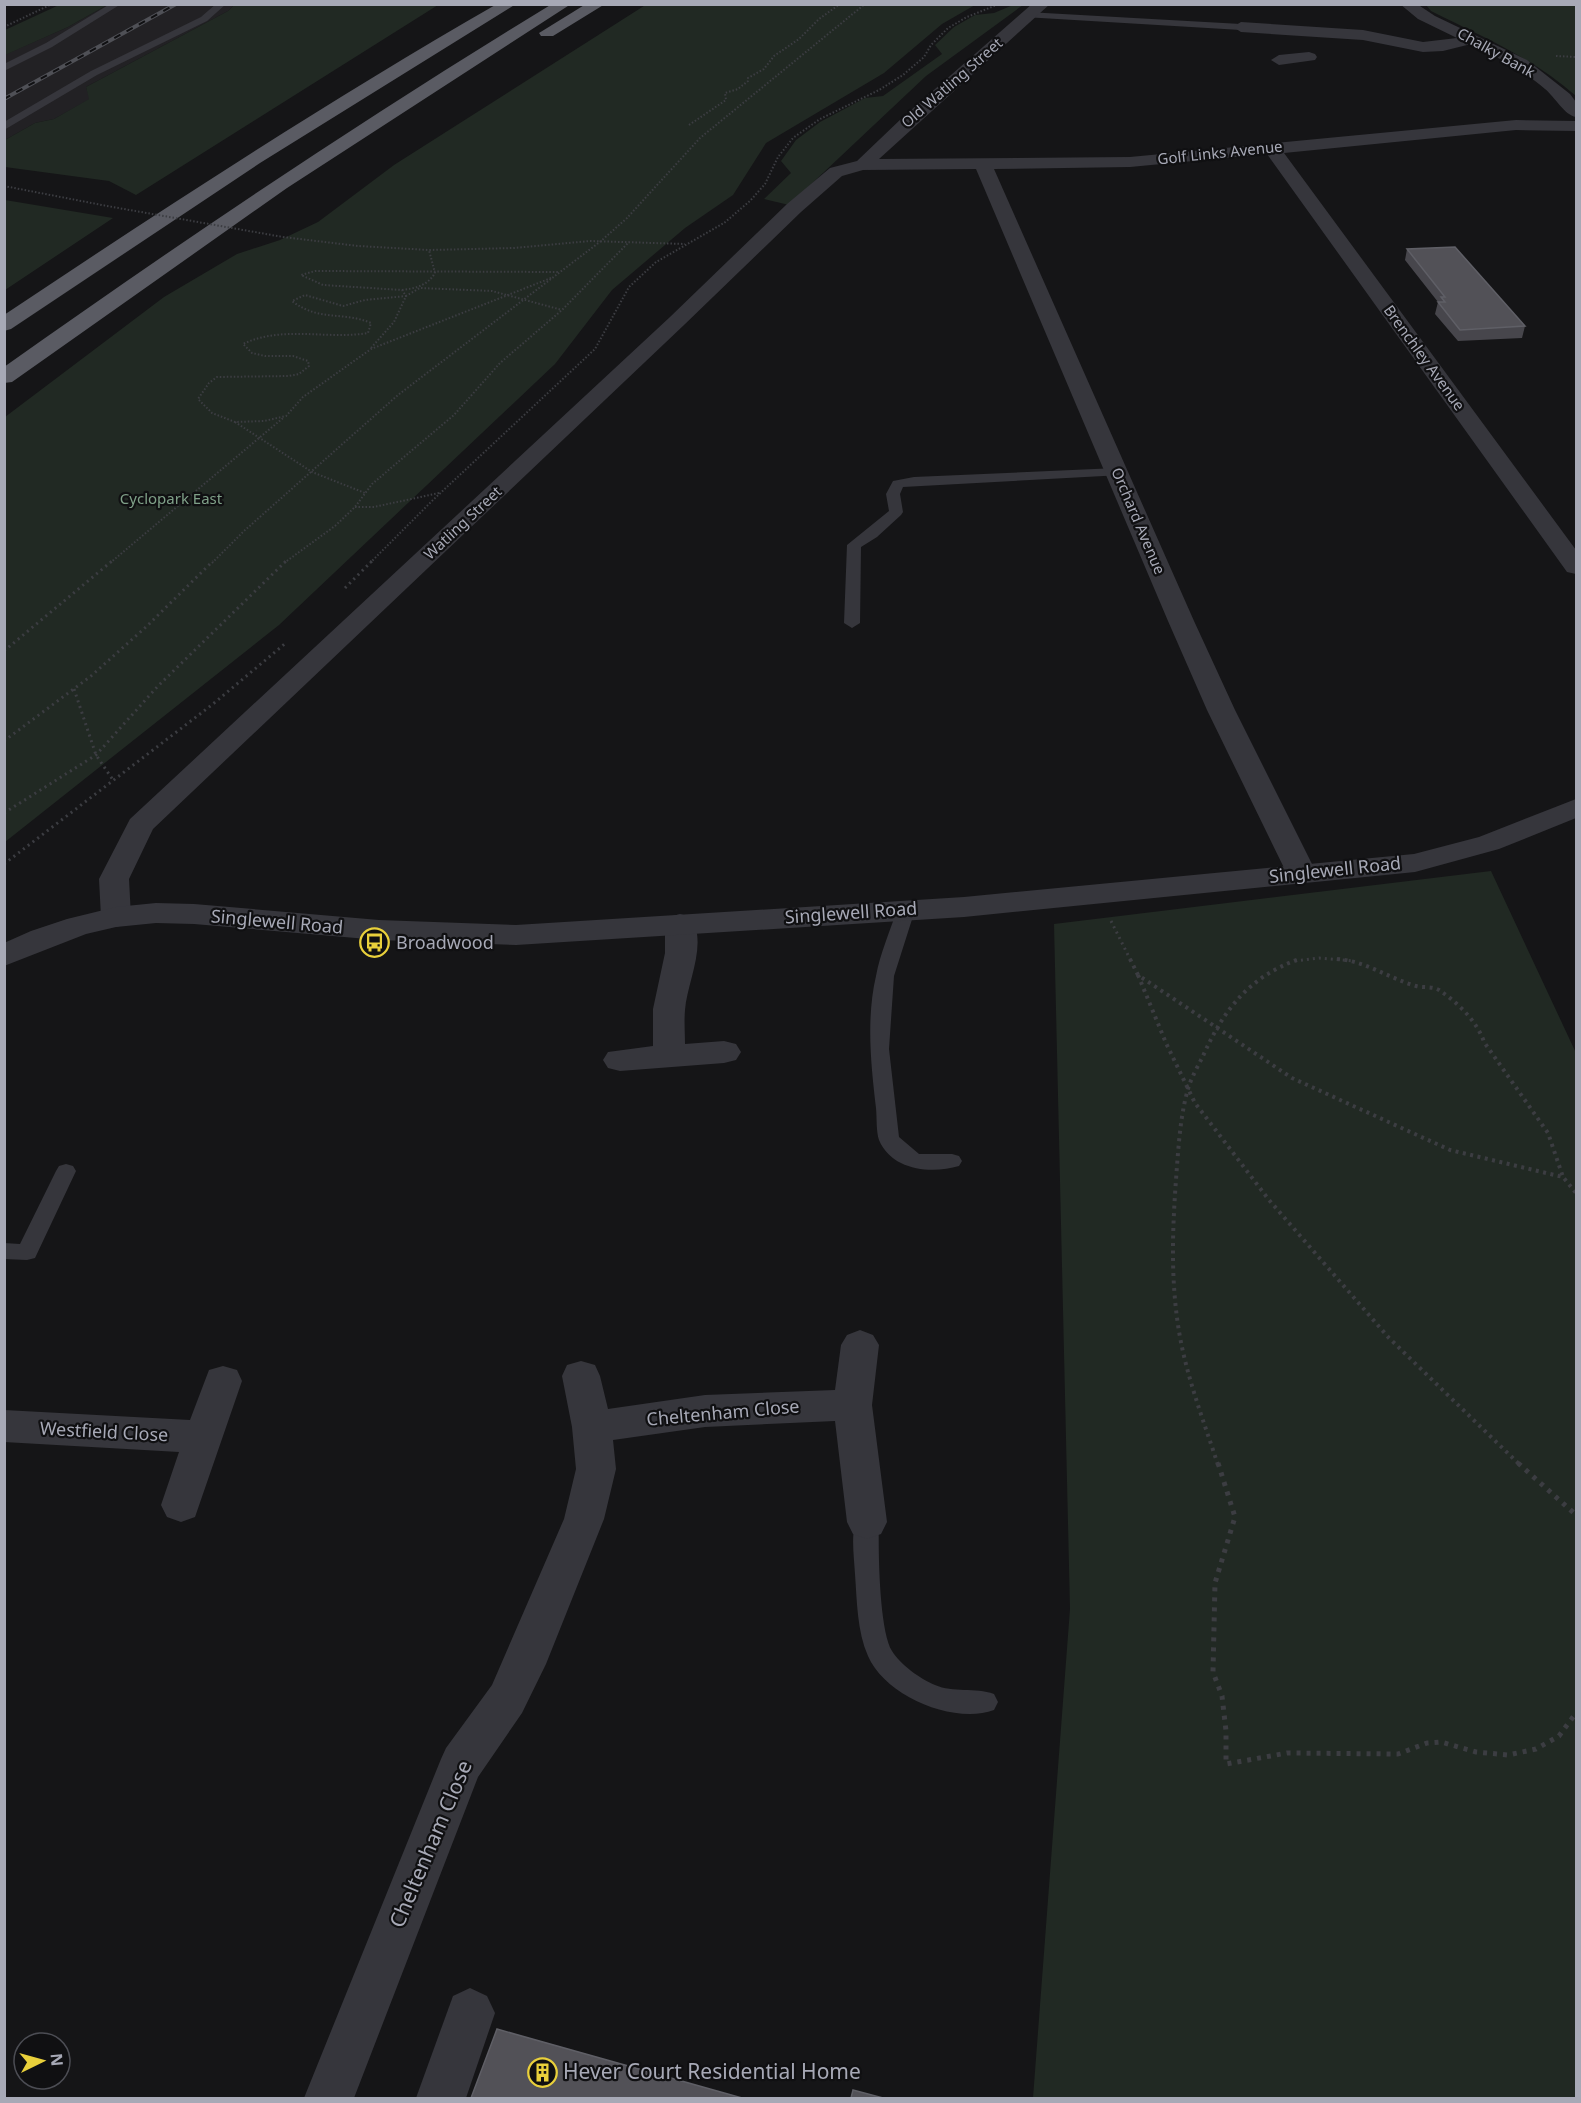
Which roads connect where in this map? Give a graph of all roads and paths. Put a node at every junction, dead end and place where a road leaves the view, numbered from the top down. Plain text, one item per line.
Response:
1 (52, 4) edge
2 (117, 4) edge
3 (222, 4) edge
4 (509, 4) edge
5 (564, 4) edge
6 (598, 4) edge
7 (840, 4) edge
8 (865, 4) edge
9 (999, 4) edge
10 (1043, 4) edge
11 (1407, 4) edge
12 (1027, 15) junction
13 (4, 27) edge
14 (1241, 27) joint
15 (1295, 32) junction
16 (1474, 39) junction
17 (386, 57) dead end
18 (1279, 60) dead end
19 (4, 68) edge
20 (1576, 112) edge
21 (314, 120) junction
22 (689, 125) dead end
23 (1576, 126) edge
24 (4, 127) edge
25 (359, 131) junction
26 (1272, 148) junction
27 (983, 164) junction
28 (864, 165) junction
29 (4, 186) edge
30 (601, 242) junction
31 (629, 242) junction
32 (686, 244) junction
33 (429, 250) junction
34 (558, 272) junction
35 (435, 273) junction
36 (550, 278) junction
37 (420, 288) junction
38 (402, 290) junction
39 (406, 296) junction
40 (506, 296) junction
41 (522, 300) junction
42 (562, 310) junction
43 (4, 324) edge
44 (371, 349) junction
45 (4, 377) edge
46 (286, 416) junction
47 (234, 422) junction
48 (258, 437) junction
49 (312, 472) junction
50 (1117, 472) junction
51 (442, 492) junction
52 (365, 493) junction
53 (355, 507) junction
54 (1576, 567) edge
55 (345, 589) dead end
56 (852, 622) dead end
57 (294, 636) dead end
58 (4, 651) edge
59 (74, 689) junction
60 (4, 741) edge
61 (96, 755) junction
62 (113, 780) junction
63 (1576, 808) edge
64 (4, 813) edge
65 (4, 864) edge
66 (1302, 874) junction
67 (1099, 893) junction
68 (906, 910) junction
69 (116, 917) junction
70 (680, 924) junction
71 (4, 956) edge
72 (1138, 975) junction
73 (1218, 1030) junction
74 (724, 1052) dead end
75 (669, 1056) junction
76 (620, 1060) dead end
77 (1188, 1088) junction
78 (952, 1161) dead end
79 (66, 1171) dead end
80 (1563, 1177) junction
81 (1576, 1193) edge
82 (4, 1251) edge
83 (860, 1345) dead end
84 (581, 1376) dead end
85 (223, 1381) dead end
86 (854, 1405) junction
87 (4, 1426) edge
88 (592, 1427) junction
89 (203, 1437) junction
90 (181, 1505) dead end
91 (1576, 1515) edge
92 (867, 1522) joint
93 (985, 1702) dead end
94 (1576, 1713) edge
95 (470, 2013) dead end
96 (329, 2098) edge
97 (441, 2098) edge

1 - 13 path
2 - 19 lane
3 - 24 lane
4 - 21 highway
5 - 25 highway
6 - 25 highway
7 - 22 path
8 - 30 path
9 - 32 path
10 - 12 street, Old Watling Street
11 - 16 street, Chalky Bank
12 - 14 lane
12 - 28 street, Old Watling Street
14 - 15 street
15 - 16 street
15 - 18 street
16 - 20 street, Chalky Bank
17 - 21 highway
21 - 43 highway
23 - 26 street, Golf Links Avenue
25 - 45 highway
26 - 27 street, Golf Links Avenue
26 - 54 street, Brenchley Avenue
27 - 28 street, Golf Links Avenue
27 - 50 street, Orchard Avenue
28 - 69 street, Watling Street
29 - 33 path, bridge
30 - 31 path
30 - 33 path
30 - 34 path
31 - 32 path
31 - 42 path
32 - 51 path
33 - 35 path
34 - 35 path
34 - 36 path
35 - 37 path
35 - 38 path
36 - 40 path
36 - 41 path
37 - 38 path
37 - 39 path
37 - 40 path
38 - 39 path
39 - 44 path
39 - 47 path
40 - 41 path
40 - 44 path
41 - 42 path
41 - 49 path
42 - 52 path
44 - 46 path
46 - 47 path
46 - 48 path
47 - 48 path
48 - 49 path
48 - 58 path
49 - 52 path
49 - 59 path
50 - 56 lane
50 - 66 street, Orchard Avenue
51 - 53 path
51 - 55 path
52 - 53 path
53 - 61 path
57 - 62 path
59 - 60 path
59 - 61 path
61 - 62 path
61 - 64 path
62 - 65 path
63 - 66 street, Singlewell Road
66 - 67 street, Singlewell Road
67 - 68 street, Singlewell Road
67 - 72 path
68 - 70 street, Singlewell Road
68 - 78 lane
69 - 70 street, Singlewell Road
69 - 71 street, Singlewell Road
70 - 75 street
72 - 73 path
72 - 77 path
73 - 77 path
73 - 80 path
73 - 80 path
74 - 75 street
75 - 76 street
77 - 91 path
77 - 94 path
79 - 82 lane
80 - 81 path
83 - 86 street
84 - 88 street, Cheltenham Close
85 - 89 street
86 - 88 street, Cheltenham Close
86 - 92 street
87 - 89 street, Westfield Close
88 - 96 street, Cheltenham Close
89 - 90 street
92 - 93 lane
95 - 97 street

